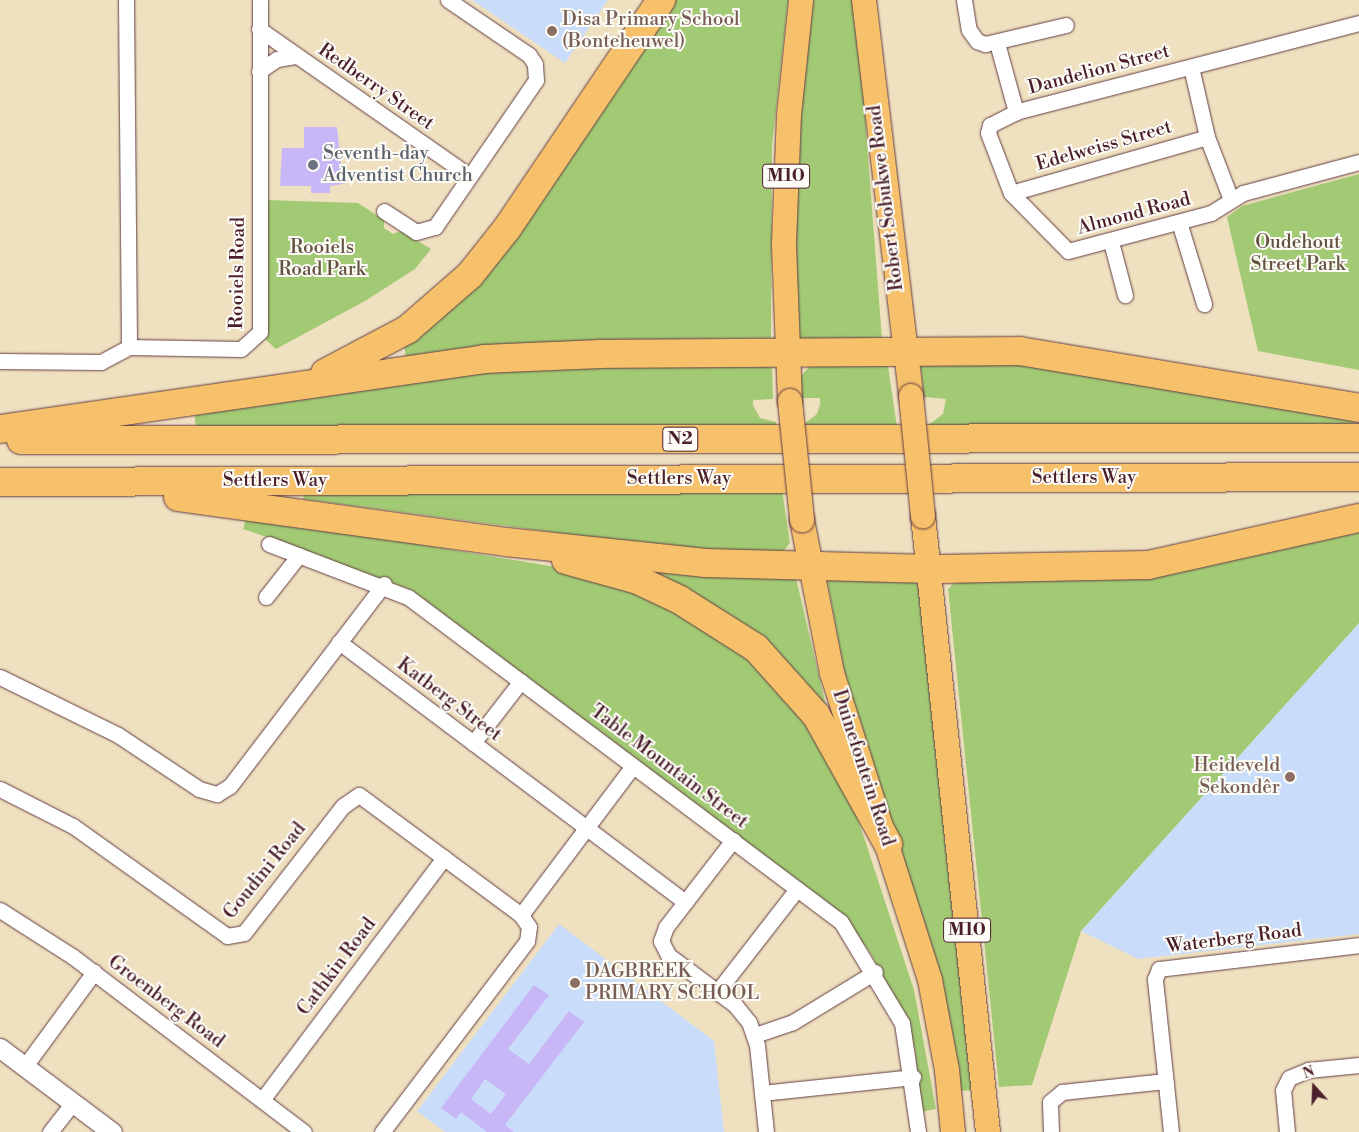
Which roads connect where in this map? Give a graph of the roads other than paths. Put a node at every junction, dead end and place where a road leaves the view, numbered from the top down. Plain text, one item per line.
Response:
1 (126, 0) edge
2 (260, 0) edge
3 (448, 0) edge
4 (661, 0) edge
5 (801, 0) edge
6 (864, 0) edge
7 (964, 0) edge
8 (1359, 23) edge
9 (1066, 25) dead end
10 (259, 29) junction
11 (997, 43) junction
12 (297, 56) junction
13 (1191, 67) junction
14 (260, 71) junction
15 (1016, 112) junction
16 (988, 133) joint
17 (1207, 137) junction
18 (1359, 162) edge
19 (470, 176) junction
20 (1011, 194) junction
21 (1230, 198) junction
22 (384, 211) dead end
23 (1179, 222) junction
24 (1111, 242) junction
25 (1125, 295) dead end
26 (1204, 304) dead end
27 (129, 347) junction
28 (905, 351) junction
29 (787, 352) junction
30 (0, 361) edge
31 (269, 392) junction
32 (1359, 408) edge
33 (0, 429) edge
34 (1359, 438) edge
35 (0, 440) edge
36 (1359, 477) edge
37 (0, 482) edge
38 (30, 482) junction
39 (1359, 518) edge
40 (506, 542) junction
41 (269, 544) dead end
42 (299, 555) junction
43 (808, 566) junction
44 (928, 568) junction
45 (384, 584) junction
46 (266, 597) dead end
47 (339, 642) junction
48 (0, 677) edge
49 (521, 681) junction
50 (473, 743) junction
51 (633, 766) junction
52 (0, 789) edge
53 (587, 827) junction
54 (733, 840) junction
55 (888, 844) junction
56 (444, 858) junction
57 (797, 888) junction
58 (684, 902) junction
59 (0, 910) edge
60 (521, 914) junction
61 (1359, 945) edge
62 (94, 972) junction
63 (875, 972) junction
64 (717, 992) junction
65 (755, 1035) junction
66 (0, 1048) edge
67 (1359, 1065) edge
68 (25, 1066) junction
69 (913, 1077) junction
70 (1166, 1081) junction
71 (762, 1093) junction
72 (262, 1100) junction
73 (73, 1103) junction
74 (50, 1132) edge
75 (112, 1132) edge
76 (304, 1132) edge
77 (382, 1132) edge
78 (766, 1132) edge
79 (918, 1132) edge
80 (954, 1132) edge
81 (988, 1132) edge
82 (1050, 1132) edge
83 (1171, 1132) edge
84 (1287, 1132) edge

1 - 27 street
2 - 10 street, Rooiels Road
3 - 19 street
4 - 31 highway
5 - 29 main road, M10
6 - 28 main road, Robert Sobukwe Road / M10
7 - 11 street
8 - 13 street, Dandelion Street
9 - 11 street
10 - 12 street, Redberry Street
10 - 14 street, Rooiels Road
11 - 15 street
12 - 14 street
12 - 19 street, Redberry Street
13 - 15 street, Dandelion Street
13 - 17 street
14 - 27 street, Rooiels Road
15 - 16 street, Dandelion Street
16 - 20 street, Almond Road
17 - 20 street, Edelweiss Street
17 - 21 street
18 - 21 street
19 - 22 street
20 - 24 street, Almond Road
21 - 23 street, Almond Road
23 - 24 street, Almond Road
23 - 26 street
24 - 25 street
27 - 30 street
28 - 29 highway
28 - 32 highway
28 - 44 main road, Robert Sobukwe Road / M10, bridge
29 - 31 highway
29 - 43 main road, Duinefontein Road / M10, bridge
31 - 33 highway
34 - 35 highway, Settlers Way / N2
36 - 38 highway, Settlers Way / N2
37 - 38 highway, Settlers Way / N2
38 - 40 highway
39 - 44 highway
40 - 43 highway
40 - 55 highway
41 - 42 street, Table Mountain Street
42 - 45 street, Table Mountain Street
42 - 46 street
43 - 44 highway
43 - 55 main road, Duinefontein Road / M10
44 - 81 main road, M10
45 - 47 street
45 - 49 street, Table Mountain Street
47 - 48 street
47 - 50 street, Katberg Street
49 - 50 street
49 - 51 street, Table Mountain Street
50 - 53 street, Katberg Street
51 - 53 street
51 - 54 street, Table Mountain Street
52 - 56 street, Goudini Road
53 - 58 street, Katberg Street
53 - 60 street
54 - 57 street, Table Mountain Street
54 - 58 street
55 - 80 main road, Duinefontein Road / M10
56 - 60 street, Goudini Road
56 - 72 street, Cathkin Road
57 - 63 street, Table Mountain Street
57 - 64 street
58 - 64 street
59 - 62 street, Groenberg Road
60 - 77 street
61 - 70 street, Waterberg Road
62 - 68 street
62 - 72 street, Groenberg Road
63 - 65 street
63 - 69 street, Table Mountain Street
64 - 65 street
65 - 71 street
66 - 68 street
67 - 84 street
68 - 73 street
69 - 71 street
69 - 79 street, Table Mountain Street
70 - 82 street
70 - 83 street, Waterberg Road
71 - 78 street
72 - 76 street, Groenberg Road
73 - 74 street
73 - 75 street

